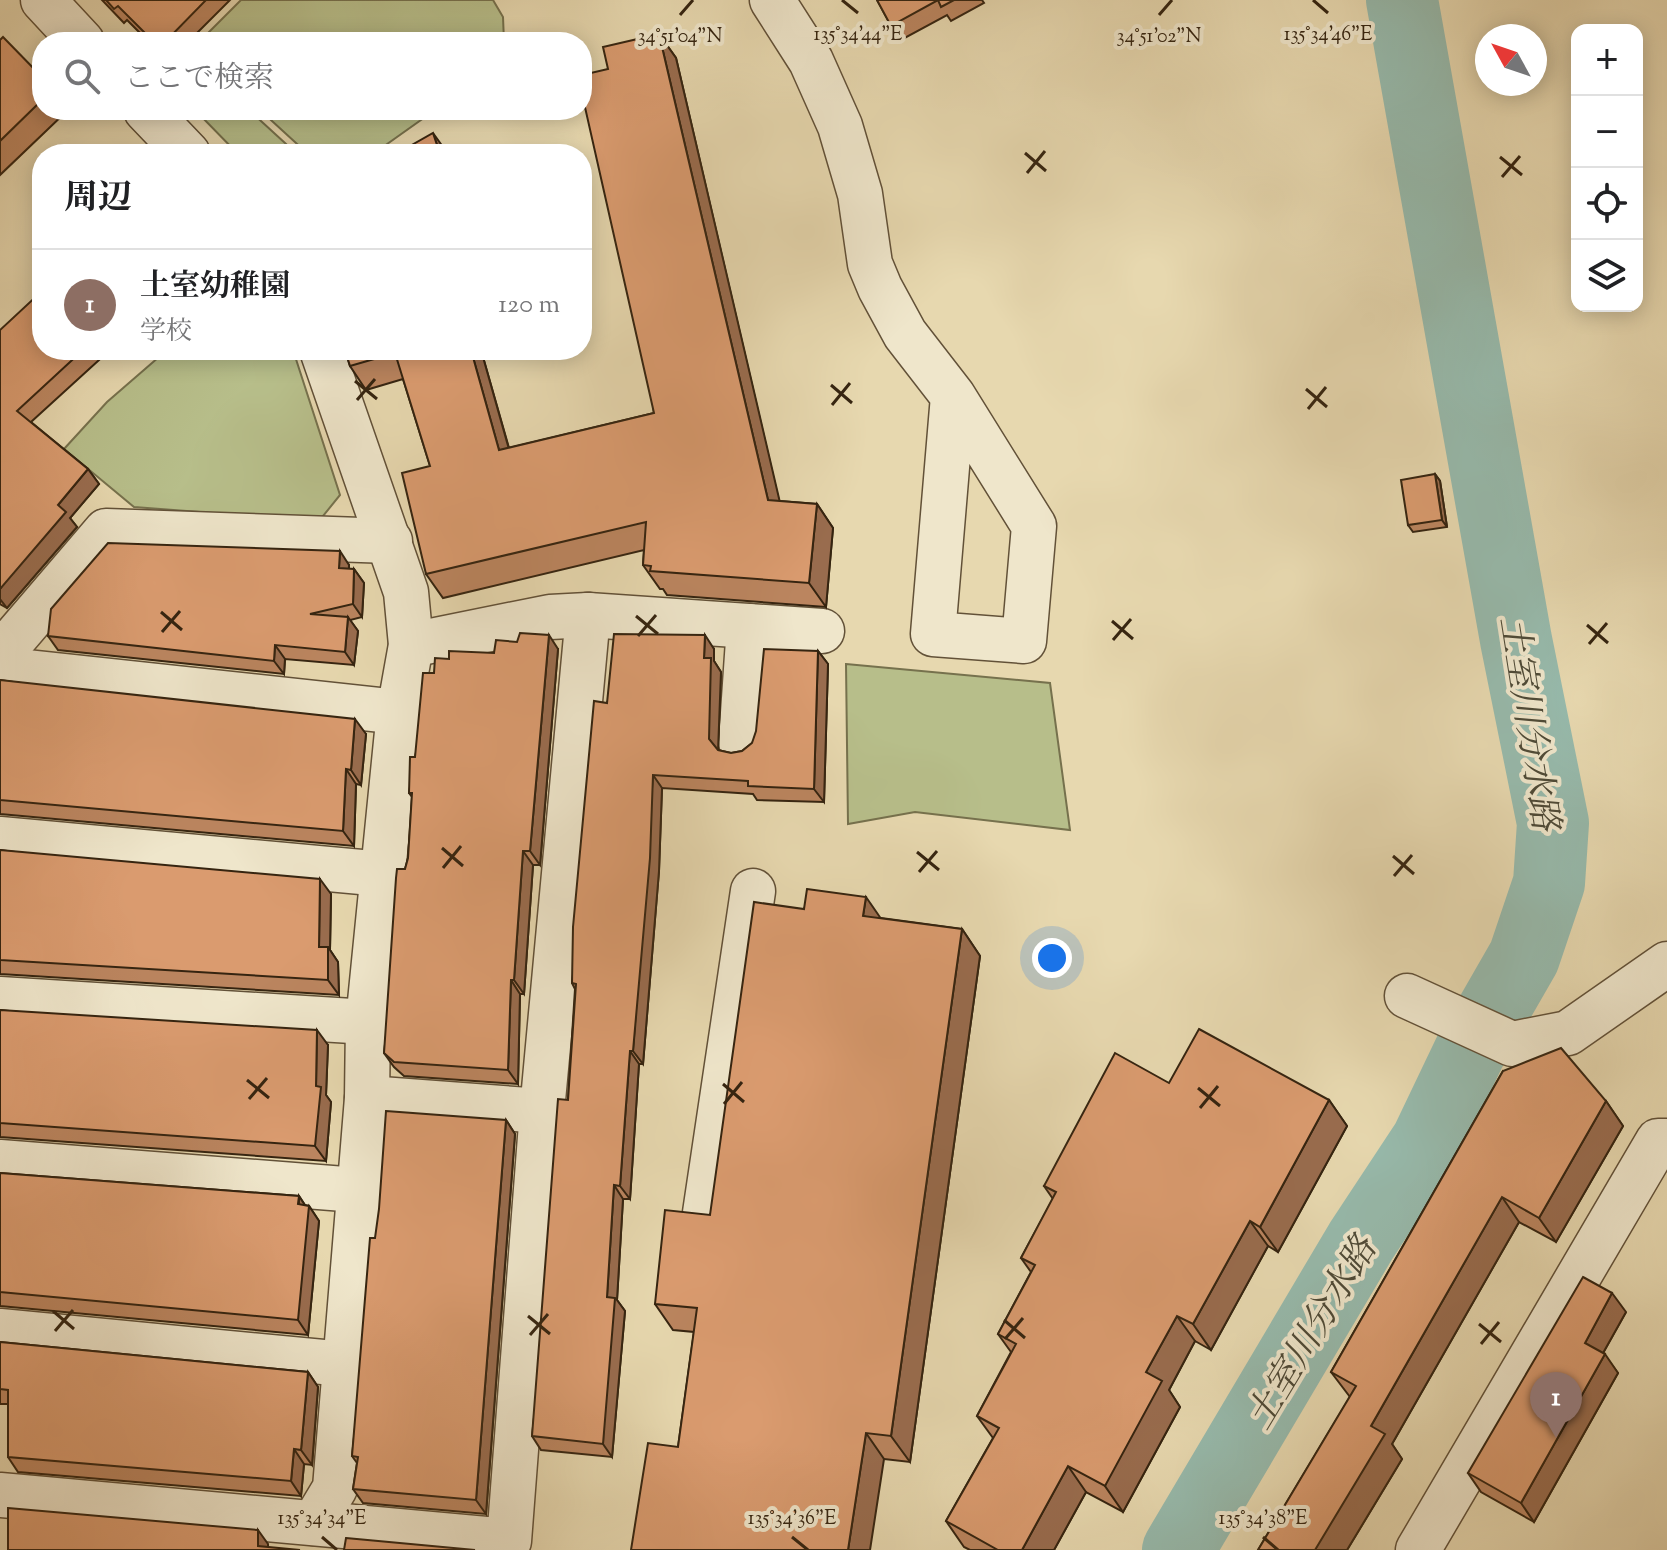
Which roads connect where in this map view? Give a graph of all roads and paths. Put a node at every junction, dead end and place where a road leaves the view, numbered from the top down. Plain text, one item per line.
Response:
1 (43, 0) edge
2 (772, 0) edge
3 (73, 32) edge
4 (156, 120) edge
5 (178, 144) edge
6 (326, 360) edge
7 (953, 396) junction
8 (390, 541) junction
9 (588, 615) junction
10 (749, 626) junction
11 (822, 631) dead end
12 (411, 645) junction
13 (0, 655) edge
14 (0, 669) edge
15 (399, 712) junction
16 (741, 742) dead end
17 (0, 839) edge
18 (383, 874) junction
19 (753, 891) dead end
20 (1667, 964) edge
21 (1407, 996) dead end
22 (0, 999) edge
23 (368, 1022) junction
24 (367, 1098) junction
25 (542, 1111) junction
26 (1667, 1141) edge
27 (0, 1162) edge
28 (357, 1190) junction
29 (705, 1213) edge
30 (0, 1331) edge
31 (344, 1364) junction
32 (0, 1495) edge
33 (314, 1523) junction
34 (1418, 1550) edge

1 - 3 street
2 - 7 street
4 - 5 street
6 - 8 street
7 - 7 street
8 - 12 street
8 - 13 street
9 - 10 street
9 - 12 street
9 - 25 street
10 - 11 street
10 - 16 street
12 - 15 street
14 - 15 street
15 - 18 street
17 - 18 street
18 - 23 street
19 - 29 street
20 - 21 street
22 - 23 street
23 - 24 street
24 - 25 street
24 - 28 street
25 - 33 street
26 - 34 street
27 - 28 street
28 - 31 street
30 - 31 street
31 - 33 street
32 - 33 street

